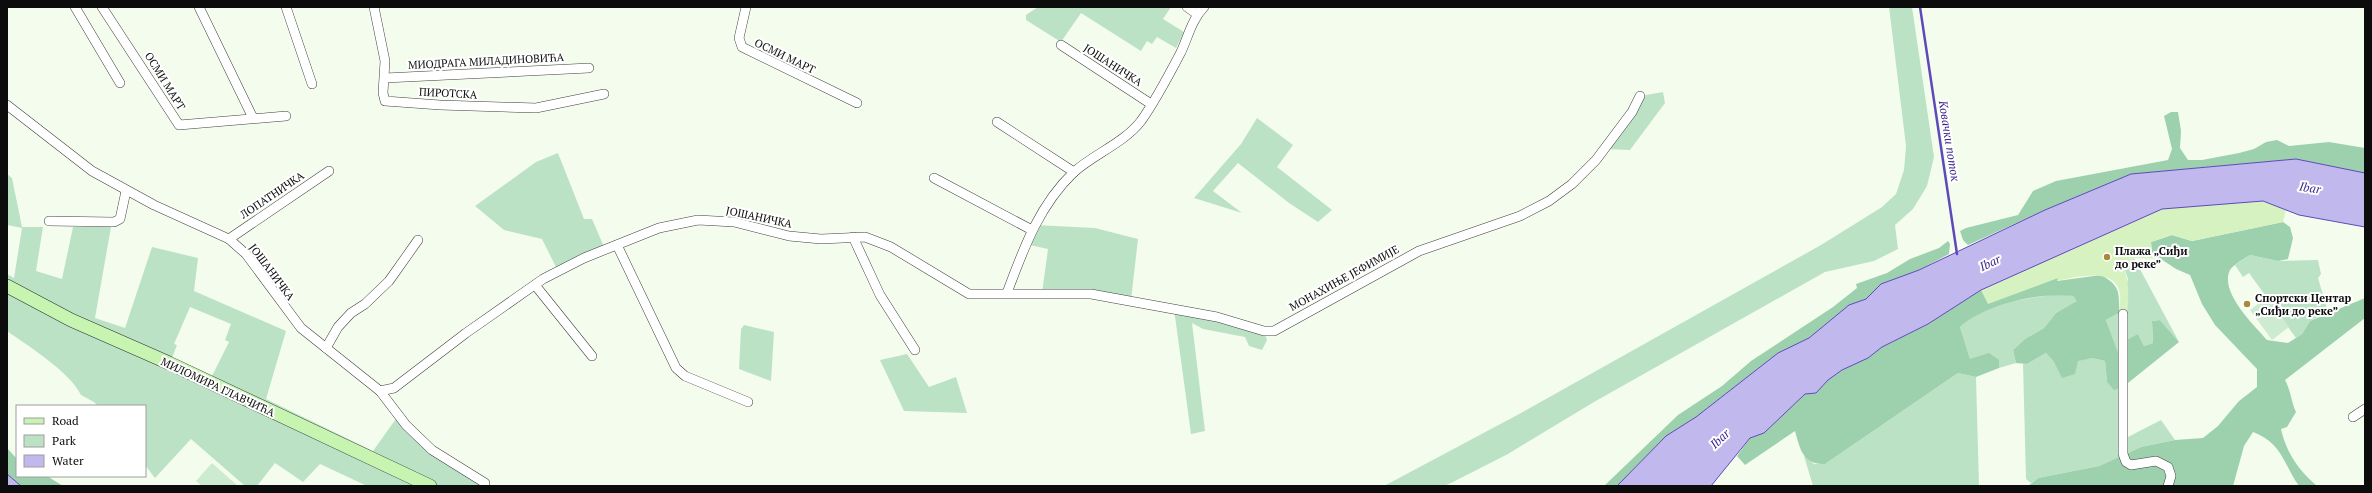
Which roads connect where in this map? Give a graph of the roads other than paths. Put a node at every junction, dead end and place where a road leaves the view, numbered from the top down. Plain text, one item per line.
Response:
1 (75, 7) edge
2 (102, 7) edge
3 (199, 7) edge
4 (286, 7) edge
5 (374, 7) edge
6 (746, 7) edge
7 (1187, 7) edge
8 (1204, 7) edge
9 (1198, 14) junction
10 (1061, 45) dead end
11 (589, 68) dead end
12 (385, 78) junction
13 (120, 83) dead end
14 (312, 84) dead end
15 (604, 94) dead end
16 (1640, 96) dead end
17 (857, 102) dead end
18 (1151, 104) junction
19 (7, 105) edge
20 (286, 116) dead end
21 (253, 118) junction
22 (997, 122) dead end
23 (329, 171) dead end
24 (1074, 172) junction
25 (934, 178) dead end
26 (126, 191) junction
27 (49, 221) dead end
28 (1032, 230) junction
29 (853, 236) junction
30 (229, 239) junction
31 (418, 240) dead end
32 (617, 245) junction
33 (535, 285) junction
34 (7, 286) edge
35 (1007, 293) junction
36 (2123, 314) dead end
37 (326, 348) junction
38 (915, 350) dead end
39 (592, 356) dead end
40 (380, 391) junction
41 (748, 402) dead end
42 (2365, 409) edge
43 (2353, 417) dead end
44 (485, 483) dead end
45 (430, 486) edge
46 (2168, 486) edge

1 - 13 street
2 - 21 street, ОСМИ МАРТ
3 - 21 street
4 - 14 street
5 - 12 street, ПИРОТСКА
6 - 17 street, ОСМИ МАРТ
7 - 9 street
8 - 9 street
9 - 18 street
10 - 18 street, ЈОШАНИЧКА
11 - 12 street, МИОДРАГА МИЛАДИНОВИЋА
12 - 15 street, ПИРОТСКА
16 - 35 street, МОНАХИЊЕ ЈЕФИМИЈЕ
18 - 24 street
19 - 26 street, ЈОШАНИЧКА
20 - 21 street, ОСМИ МАРТ
22 - 24 street
23 - 30 street, ЛОПАТНИЧКА
24 - 28 street
25 - 28 street
26 - 27 street
26 - 30 street, ЈОШАНИЧКА
28 - 35 street
29 - 32 street, ЈОШАНИЧКА
29 - 35 street, ЈОШАНИЧКА
29 - 38 street
30 - 37 street, ЈОШАНИЧКА
31 - 37 street
32 - 33 street, ЈОШАНИЧКА
32 - 41 street
33 - 39 street
33 - 40 street, ЈОШАНИЧКА
34 - 45 street, МИЛОМИРА ГЛАВЧИЋА
36 - 46 street
37 - 40 street, ЈОШАНИЧКА
40 - 44 street, ЈОШАНИЧКА
42 - 43 street

